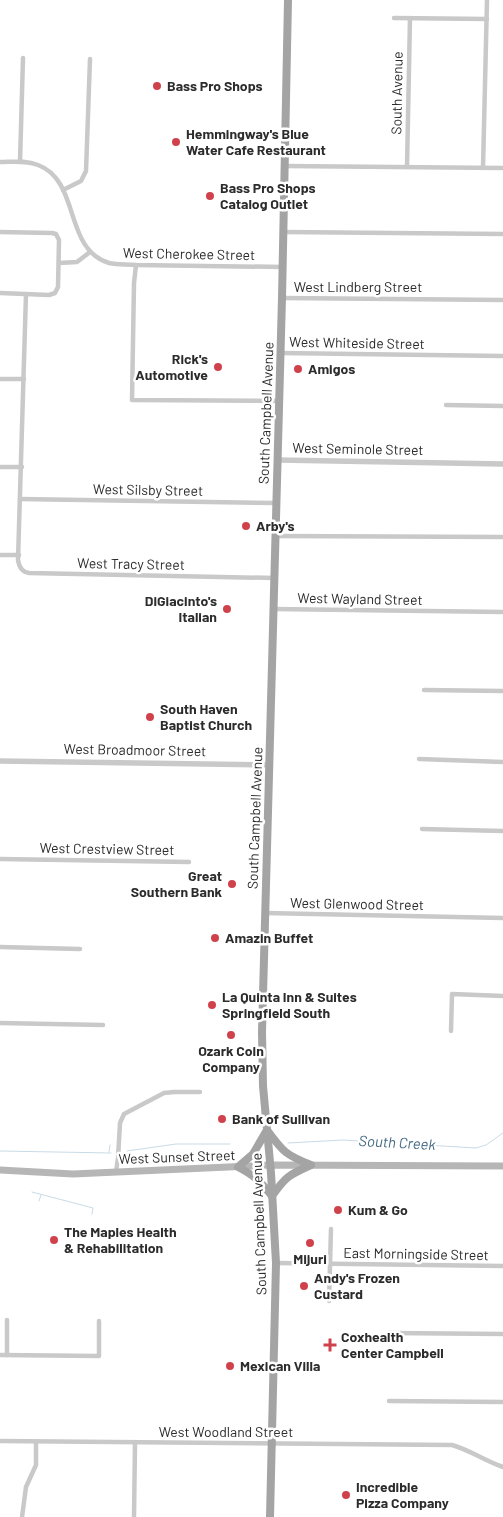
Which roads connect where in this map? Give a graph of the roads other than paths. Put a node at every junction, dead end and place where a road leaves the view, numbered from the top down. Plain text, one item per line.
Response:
1 (288, 0) edge
2 (487, 0) edge
3 (394, 18) dead end
4 (410, 18) junction
5 (487, 19) junction
6 (23, 58) dead end
7 (90, 59) dead end
8 (0, 162) edge
9 (20, 162) junction
10 (284, 166) junction
11 (407, 167) junction
12 (484, 168) junction
13 (503, 168) edge
14 (63, 190) junction
15 (0, 232) edge
16 (283, 232) junction
17 (503, 234) edge
18 (90, 252) junction
19 (59, 263) junction
20 (136, 265) junction
21 (283, 267) junction
22 (0, 293) edge
23 (26, 294) junction
24 (282, 298) junction
25 (503, 300) edge
26 (280, 353) junction
27 (503, 356) edge
28 (0, 379) edge
29 (24, 379) junction
30 (278, 401) junction
31 (446, 405) dead end
32 (503, 406) edge
33 (277, 460) junction
34 (503, 464) edge
35 (0, 467) edge
36 (22, 467) junction
37 (20, 499) junction
38 (276, 503) junction
39 (275, 536) junction
40 (503, 537) edge
41 (0, 555) edge
42 (19, 556) junction
43 (274, 578) junction
44 (273, 609) junction
45 (503, 612) edge
46 (424, 690) dead end
47 (503, 691) edge
48 (419, 759) dead end
49 (0, 761) edge
50 (503, 762) edge
51 (269, 765) junction
52 (422, 829) dead end
53 (503, 831) edge
54 (0, 859) edge
55 (189, 862) dead end
56 (265, 913) junction
57 (503, 918) edge
58 (0, 947) edge
59 (80, 949) dead end
60 (503, 996) edge
61 (0, 1023) edge
62 (103, 1025) dead end
63 (452, 1031) dead end
64 (200, 1092) dead end
65 (267, 1130) junction
66 (270, 1165) junction
67 (311, 1165) junction
68 (503, 1166) edge
69 (238, 1167) junction
70 (0, 1170) edge
71 (116, 1172) junction
72 (272, 1196) junction
73 (331, 1229) dead end
74 (276, 1263) junction
75 (330, 1264) junction
76 (503, 1266) edge
77 (329, 1301) dead end
78 (7, 1320) dead end
79 (99, 1321) dead end
80 (390, 1333) dead end
81 (503, 1334) edge
82 (0, 1355) edge
83 (7, 1355) junction
84 (389, 1401) dead end
85 (503, 1402) edge
86 (0, 1441) edge
87 (36, 1442) junction
88 (135, 1443) junction
89 (272, 1444) junction
90 (503, 1467) edge
91 (22, 1517) edge
92 (134, 1517) edge
93 (270, 1517) edge

1 - 10 main road, South Campbell Avenue
2 - 5 street
3 - 4 street
4 - 5 street
4 - 11 street, South Avenue
5 - 12 street
6 - 9 street
7 - 14 street
8 - 9 street
9 - 14 street
10 - 11 street
10 - 16 main road, South Campbell Avenue
11 - 12 street
12 - 13 street
14 - 18 street
15 - 19 street
16 - 17 street
16 - 21 main road, South Campbell Avenue
18 - 19 street
18 - 20 street, West Cherokee Street
19 - 23 street
20 - 21 street, West Cherokee Street
20 - 30 street
21 - 24 main road, South Campbell Avenue
22 - 23 street
23 - 29 street
24 - 25 street, West Lindberg Street
24 - 26 main road, South Campbell Avenue
26 - 27 street, West Whiteside Street
26 - 30 main road, South Campbell Avenue
28 - 29 street
29 - 36 street
30 - 33 main road, South Campbell Avenue
31 - 32 street
33 - 34 street, West Seminole Street
33 - 38 main road, South Campbell Avenue
35 - 36 street
36 - 37 street
37 - 38 street, West Silsby Street
37 - 42 street
38 - 39 main road, South Campbell Avenue
39 - 40 street
39 - 43 main road, South Campbell Avenue
41 - 42 street
42 - 43 street, West Tracy Street
43 - 44 main road, South Campbell Avenue
44 - 45 street, West Wayland Street
44 - 51 main road, South Campbell Avenue
46 - 47 street
48 - 50 street
49 - 51 street, West Broadmoor Street
51 - 56 main road, South Campbell Avenue
52 - 53 street
54 - 55 street, West Crestview Street
56 - 57 street, West Glenwood Street
56 - 65 main road, South Campbell Avenue
58 - 59 street
60 - 63 street
61 - 62 street
64 - 71 street
65 - 66 main road, South Campbell Avenue
65 - 67 main road
65 - 69 main road
66 - 67 main road, West Sunset Street
66 - 69 main road, West Sunset Street
66 - 72 main road, South Campbell Avenue
67 - 68 main road, West Sunset Street
67 - 72 main road
69 - 71 main road, West Sunset Street
69 - 72 main road
70 - 71 main road, West Sunset Street
72 - 74 main road, South Campbell Avenue
73 - 75 street
74 - 75 street, East Morningside Street
74 - 89 main road, South Campbell Avenue
75 - 76 street, East Morningside Street
75 - 77 street
78 - 83 street
79 - 83 street
80 - 81 street
82 - 83 street
84 - 85 street
86 - 87 street, West Woodland Street
87 - 88 street, West Woodland Street
87 - 91 street
88 - 89 street, West Woodland Street
88 - 92 street
89 - 90 street, West Woodland Street
89 - 93 main road, South Campbell Avenue

